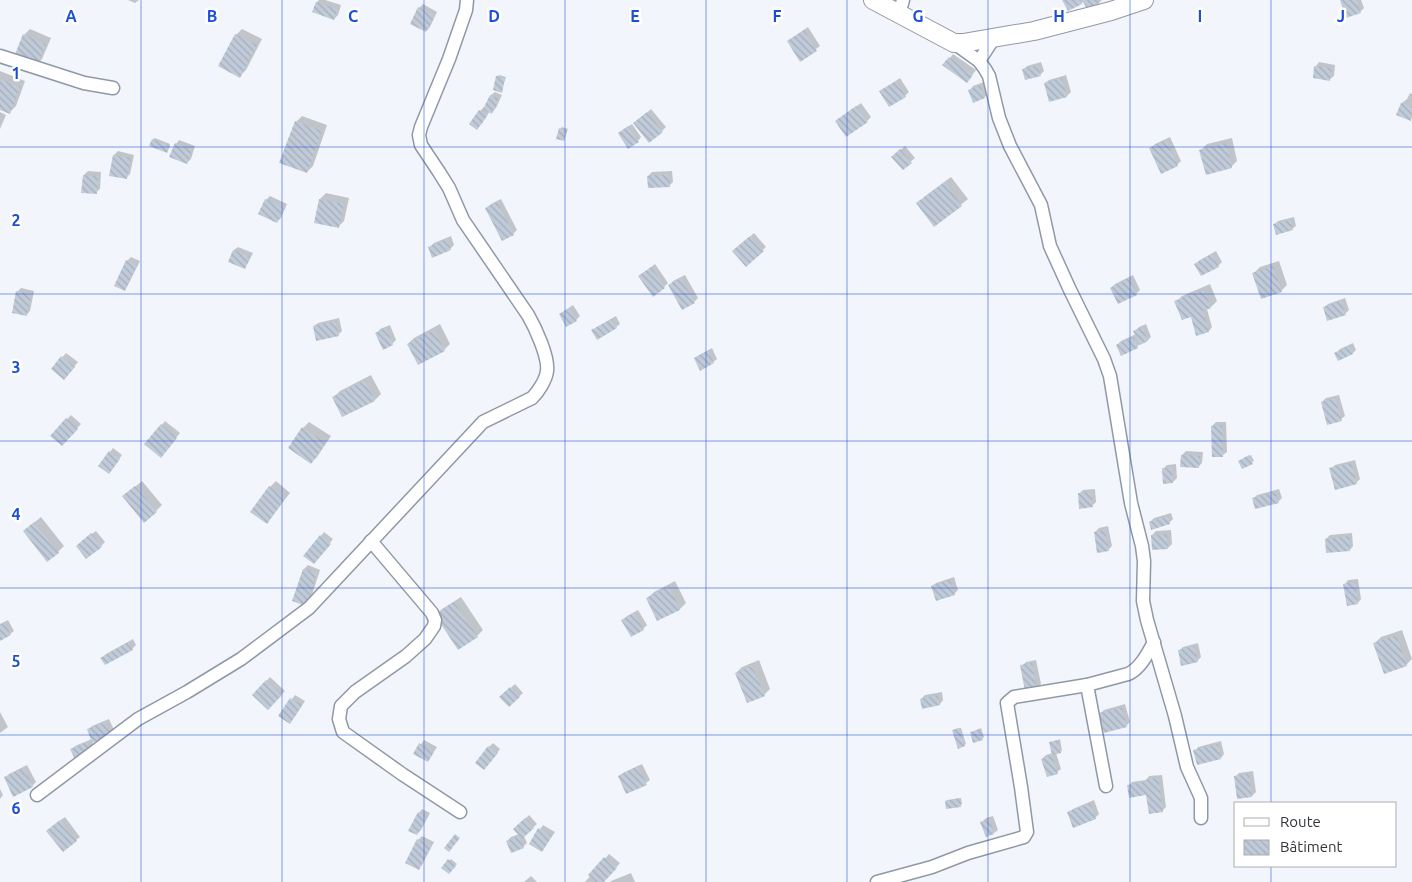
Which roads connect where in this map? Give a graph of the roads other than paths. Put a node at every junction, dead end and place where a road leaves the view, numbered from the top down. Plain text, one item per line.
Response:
1 (468, 0) edge
2 (873, 0) edge
3 (1144, 0) edge
4 (901, 7) edge
5 (994, 38) junction
6 (954, 43) junction
7 (0, 56) edge
8 (979, 61) junction
9 (113, 88) dead end
10 (371, 541) junction
11 (1154, 642) junction
12 (1087, 686) junction
13 (1106, 786) dead end
14 (37, 795) dead end
15 (460, 812) dead end
16 (1201, 818) dead end
17 (878, 882) edge

1 - 10 street
2 - 4 main road
3 - 5 main road
4 - 6 main road
5 - 6 main road
5 - 8 street
6 - 8 street
7 - 9 street
8 - 11 street
10 - 14 street
10 - 15 street
11 - 12 street
11 - 16 street
12 - 13 street
12 - 17 street

